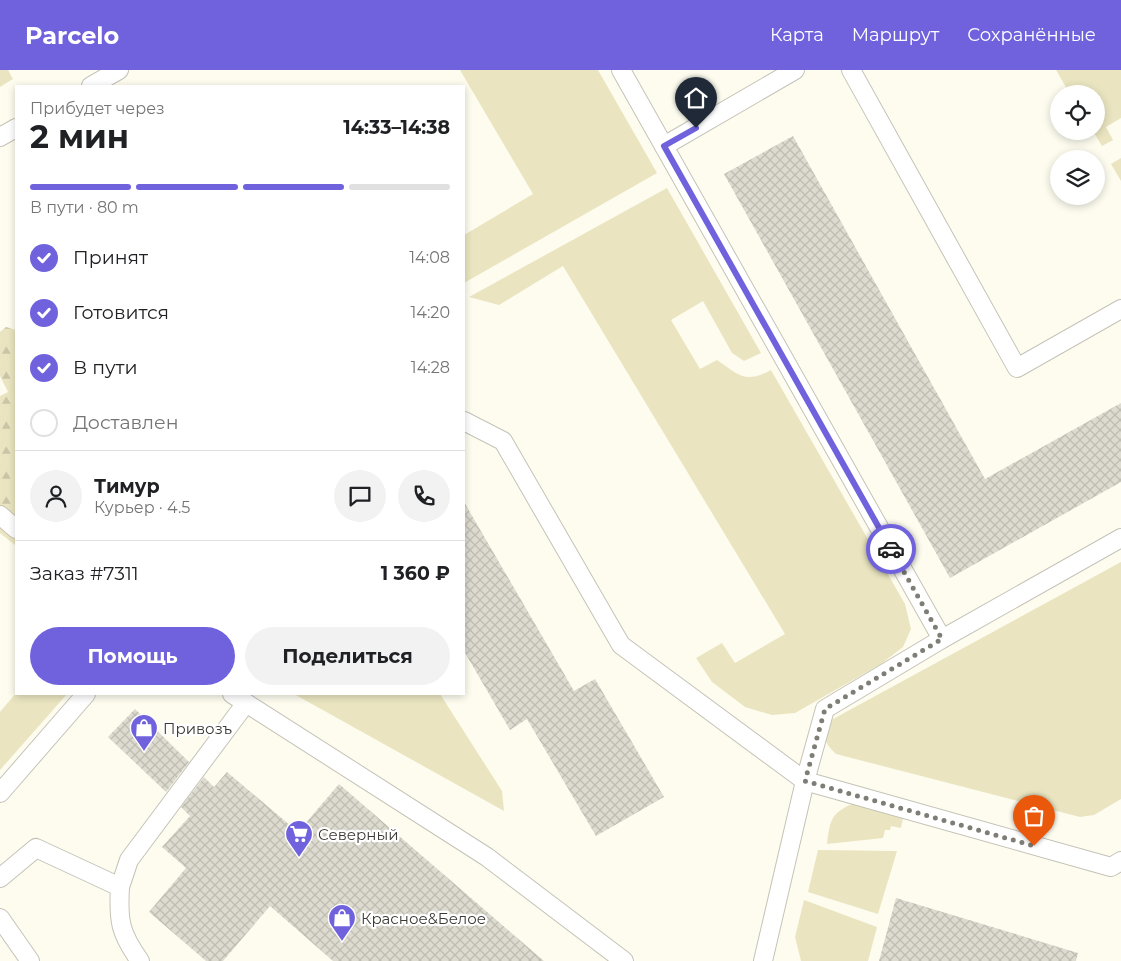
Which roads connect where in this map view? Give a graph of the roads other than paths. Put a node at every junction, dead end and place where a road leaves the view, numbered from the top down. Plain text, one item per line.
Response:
1 (119, 70) edge
2 (621, 70) edge
3 (795, 70) edge
4 (851, 70) edge
5 (94, 85) edge
6 (15, 129) edge
7 (0, 137) edge
8 (664, 146) junction
9 (1121, 309) edge
10 (465, 421) edge
11 (0, 515) edge
12 (15, 528) edge
13 (1121, 538) edge
14 (942, 639) junction
15 (85, 695) edge
16 (239, 698) edge
17 (805, 781) junction
18 (0, 793) edge
19 (1121, 861) edge
20 (0, 878) edge
21 (120, 887) junction
22 (0, 918) edge
23 (30, 961) edge
24 (140, 961) edge
25 (624, 961) edge
26 (763, 961) edge

1 - 5 lane
2 - 8 lane
3 - 8 lane
4 - 9 lane
6 - 7 lane
8 - 14 lane
10 - 17 lane
11 - 12 lane
13 - 14 lane
14 - 17 lane
15 - 18 lane
16 - 21 lane
16 - 25 lane
17 - 19 lane
17 - 26 lane
20 - 21 lane
21 - 24 lane
22 - 23 lane

